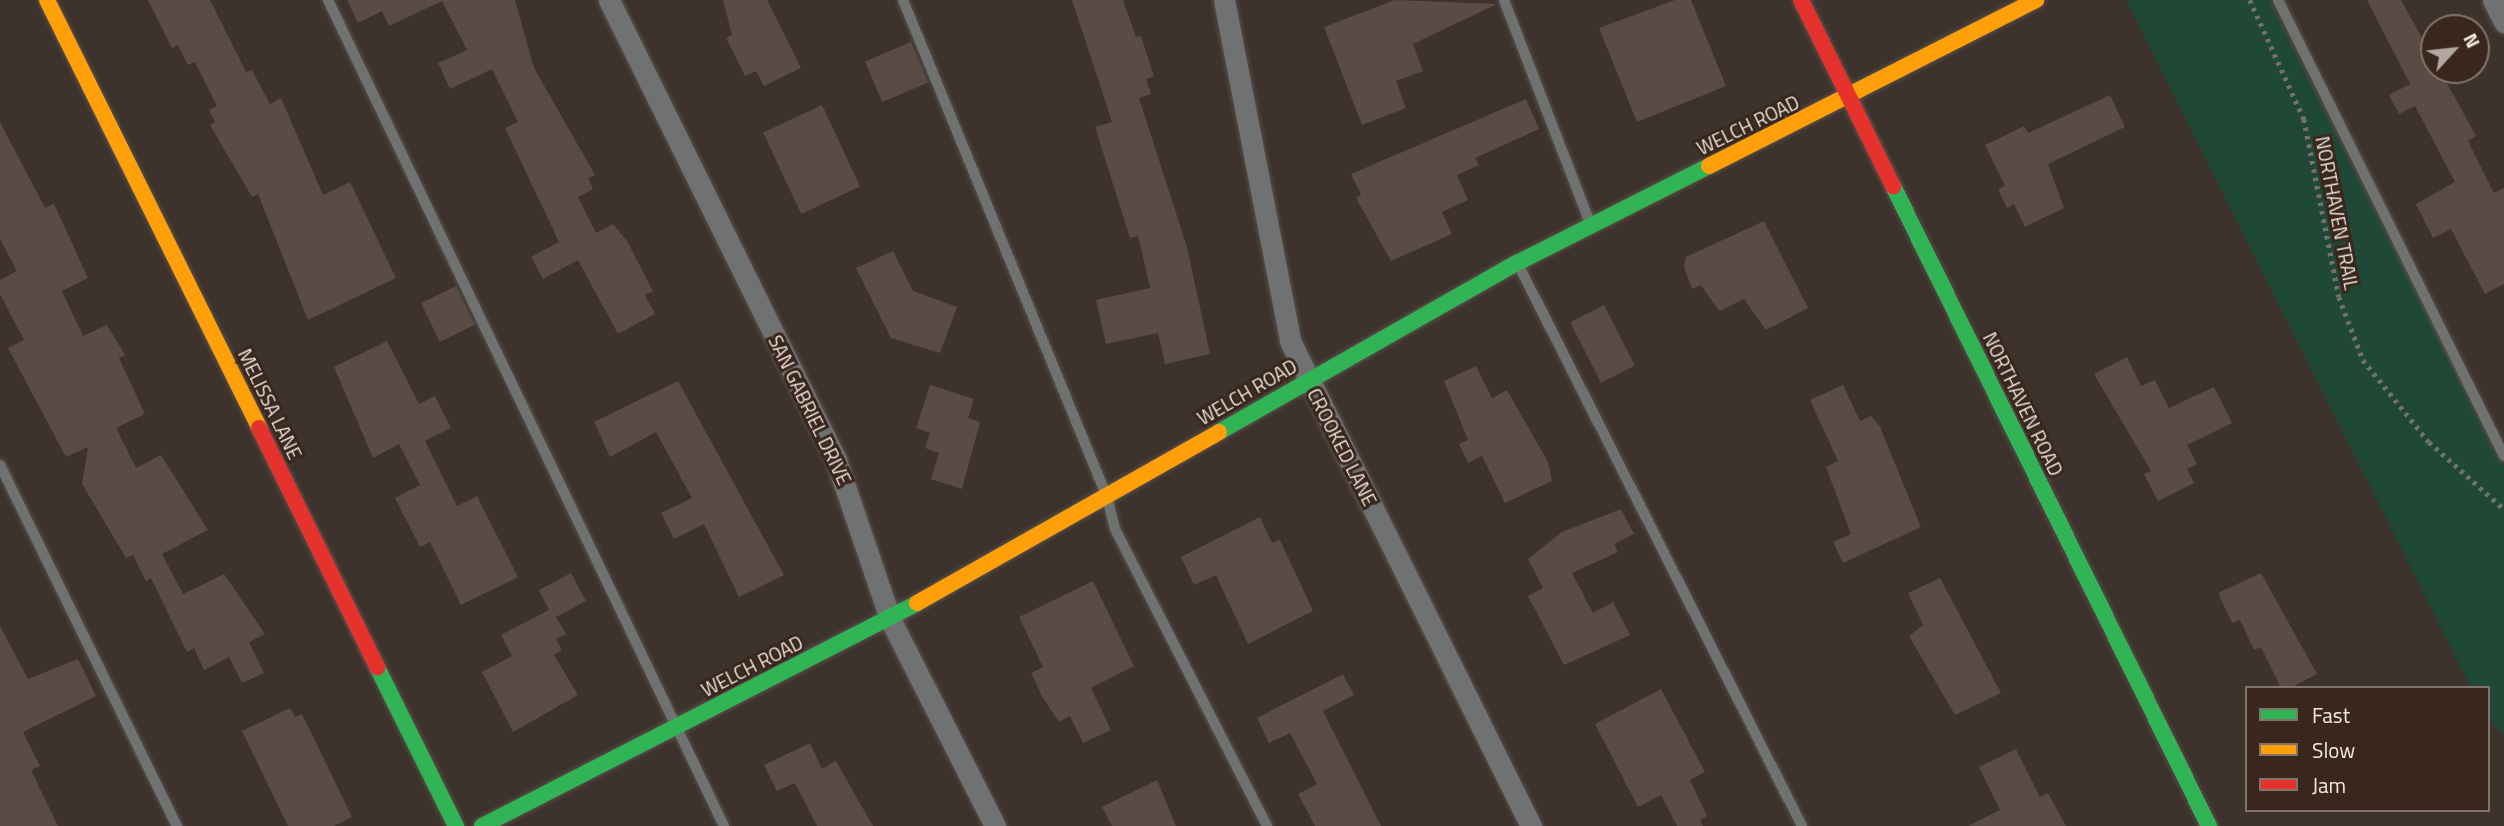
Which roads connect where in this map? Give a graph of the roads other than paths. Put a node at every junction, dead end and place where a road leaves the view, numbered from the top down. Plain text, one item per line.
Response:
1 (47, 0) edge
2 (328, 0) edge
3 (609, 0) edge
4 (903, 0) edge
5 (1224, 0) edge
6 (1504, 0) edge
7 (1801, 0) edge
8 (2036, 0) edge
9 (2278, 0) edge
10 (2493, 0) edge
11 (2504, 22) edge
12 (1847, 100) junction
13 (1591, 225) junction
14 (1517, 263) junction
15 (1309, 381) junction
16 (2504, 456) edge
17 (0, 465) edge
18 (1107, 496) junction
19 (891, 619) junction
20 (675, 728) junction
21 (177, 826) edge
22 (456, 826) edge
23 (482, 826) edge
24 (724, 826) edge
25 (995, 826) edge
26 (1267, 826) edge
27 (1531, 826) edge
28 (1802, 826) edge
29 (2209, 826) edge

1 - 22 street, MELISSA LANE
2 - 20 lane
3 - 19 street, SAN GABRIEL DRIVE
4 - 18 lane
5 - 15 street, CROOKED LANE
6 - 13 lane
7 - 12 street, NORTHAVEN ROAD
8 - 12 street, WELCH ROAD
9 - 16 lane
10 - 11 street
12 - 13 street, WELCH ROAD
12 - 29 street, NORTHAVEN ROAD
13 - 14 street, WELCH ROAD
14 - 15 street, WELCH ROAD
14 - 28 lane
15 - 18 street, WELCH ROAD
15 - 27 street, CROOKED LANE
17 - 21 lane
18 - 19 street, WELCH ROAD
18 - 26 lane
19 - 20 street, WELCH ROAD
19 - 25 street, SAN GABRIEL DRIVE
20 - 23 street, WELCH ROAD
20 - 24 lane

